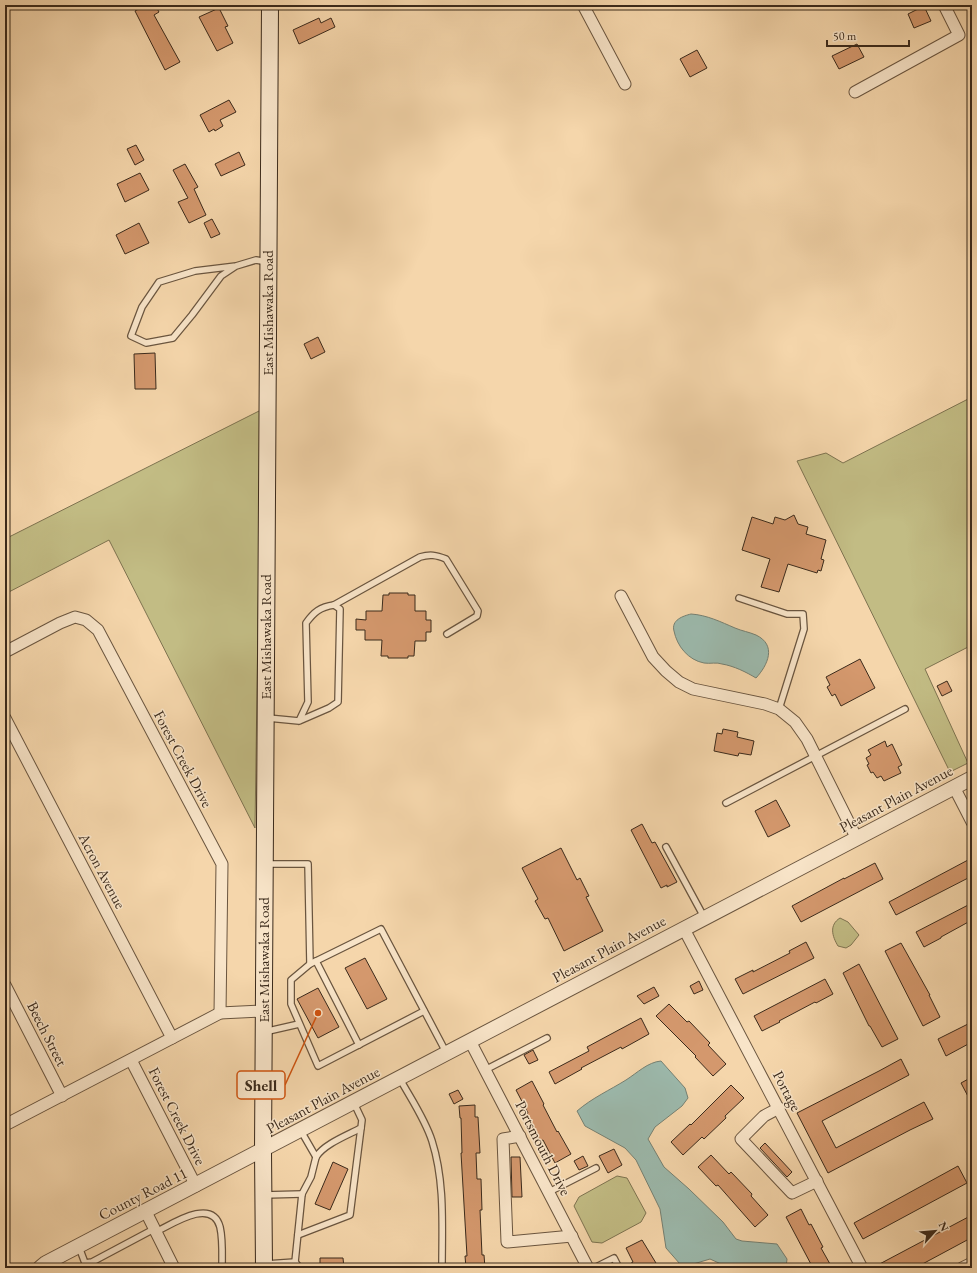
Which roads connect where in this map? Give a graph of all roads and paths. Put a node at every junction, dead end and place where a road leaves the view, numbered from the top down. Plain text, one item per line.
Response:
1 (270, 5) edge
2 (583, 5) edge
3 (944, 5) edge
4 (625, 84) dead end
5 (855, 92) dead end
6 (268, 262) junction
7 (236, 266) junction
8 (621, 596) dead end
9 (739, 598) dead end
10 (334, 605) junction
11 (447, 634) dead end
12 (5, 652) edge
13 (904, 709) dead end
14 (779, 710) junction
15 (5, 718) edge
16 (265, 718) junction
17 (299, 721) junction
18 (815, 755) junction
19 (972, 778) edge
20 (954, 788) junction
21 (726, 803) dead end
22 (972, 822) edge
23 (857, 839) junction
24 (666, 847) dead end
25 (264, 864) junction
26 (705, 918) junction
27 (684, 929) junction
28 (316, 961) junction
29 (310, 964) junction
30 (5, 985) edge
31 (264, 1011) junction
32 (424, 1011) junction
33 (220, 1013) junction
34 (299, 1024) junction
35 (263, 1033) junction
36 (172, 1038) junction
37 (547, 1038) dead end
38 (470, 1041) junction
39 (359, 1045) junction
40 (447, 1054) junction
41 (131, 1060) junction
42 (485, 1070) junction
43 (399, 1079) junction
44 (62, 1096) junction
45 (354, 1102) junction
46 (778, 1108) junction
47 (5, 1126) edge
48 (361, 1128) junction
49 (301, 1131) junction
50 (520, 1136) junction
51 (263, 1151) junction
52 (316, 1157) junction
53 (596, 1168) dead end
54 (817, 1181) junction
55 (196, 1186) junction
56 (549, 1192) junction
57 (302, 1194) junction
58 (263, 1195) junction
59 (146, 1212) junction
60 (155, 1230) junction
61 (298, 1235) junction
62 (572, 1236) junction
63 (79, 1246) junction
64 (295, 1262) junction
65 (972, 1263) edge
66 (264, 1266) edge
67 (40, 1268) edge
68 (174, 1268) edge
69 (222, 1268) edge
70 (300, 1268) edge
71 (442, 1268) edge
72 (588, 1268) edge
73 (594, 1268) edge
74 (619, 1268) edge
75 (862, 1268) edge
76 (962, 1268) edge

1 - 6 main road, East Mishawaka Road
2 - 4 street
3 - 5 street
6 - 7 lane
6 - 16 main road, East Mishawaka Road
7 - 7 lane
8 - 14 street
9 - 14 lane
10 - 11 lane
10 - 17 lane
10 - 17 lane
12 - 33 street, Forest Creek Drive
13 - 18 lane
14 - 18 street
15 - 36 street, Acron Avenue
16 - 17 lane
16 - 25 main road, East Mishawaka Road
18 - 21 lane
18 - 23 street
19 - 20 street, Pleasant Plain Avenue
20 - 22 street
20 - 23 street, Pleasant Plain Avenue
23 - 26 street, Pleasant Plain Avenue
24 - 26 lane
25 - 29 lane
25 - 31 main road, East Mishawaka Road
26 - 27 street, Pleasant Plain Avenue
27 - 38 street, Pleasant Plain Avenue
27 - 46 street, Portage
28 - 29 lane
28 - 32 lane
28 - 39 lane
29 - 34 lane
30 - 44 street, Beech Street
31 - 33 street
31 - 35 main road, East Mishawaka Road
32 - 39 lane
32 - 40 lane
33 - 36 street
34 - 35 lane
34 - 39 lane
35 - 51 main road, East Mishawaka Road
36 - 41 street
37 - 42 lane
38 - 40 street, Pleasant Plain Avenue
38 - 42 street, Portsmouth Drive
40 - 43 street, Pleasant Plain Avenue
41 - 44 street
41 - 55 street, Forest Creek Drive
42 - 50 street, Portsmouth Drive
43 - 45 street, Pleasant Plain Avenue
43 - 71 lane
44 - 47 street
45 - 48 lane
45 - 49 street, Pleasant Plain Avenue
46 - 54 street, Portage
46 - 54 street
48 - 52 lane
48 - 61 lane
49 - 51 street, Pleasant Plain Avenue
49 - 52 lane
50 - 56 street, Portsmouth Drive
50 - 62 street
51 - 55 street, County Road 11
51 - 58 main road, East Mishawaka Road
52 - 57 lane
53 - 56 lane
54 - 75 street, Portage
55 - 59 street, County Road 11
56 - 62 street, Portsmouth Drive
57 - 58 lane
57 - 61 lane
58 - 66 main road, East Mishawaka Road
59 - 60 street
59 - 63 street, County Road 11
60 - 63 lane
60 - 68 street
60 - 69 lane
61 - 64 lane
62 - 72 street, Portsmouth Drive
63 - 67 street, County Road 11
64 - 66 lane
64 - 70 lane
65 - 76 street
73 - 74 lane

